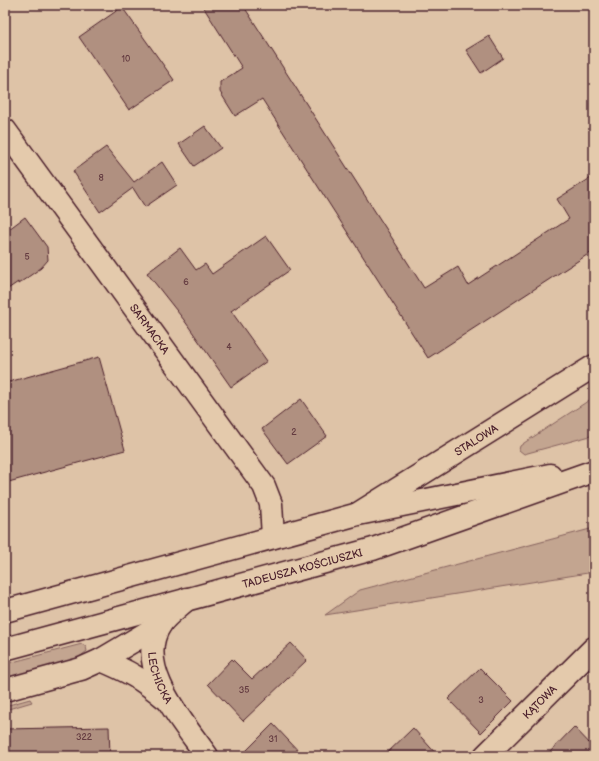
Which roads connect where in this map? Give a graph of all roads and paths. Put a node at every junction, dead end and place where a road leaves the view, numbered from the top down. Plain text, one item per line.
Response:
1 (5, 130) edge
2 (594, 366) edge
3 (594, 466) edge
4 (594, 471) edge
5 (358, 514) junction
6 (274, 537) junction
7 (187, 599) junction
8 (5, 611) edge
9 (160, 625) junction
10 (594, 648) edge
11 (5, 649) edge
12 (101, 660) junction
13 (5, 690) edge
14 (166, 699) junction
15 (207, 756) edge
16 (485, 756) edge

1 - 6 street, SARMACKA
2 - 5 street, STALOWA
3 - 5 street
4 - 7 street, TADEUSZA KOŚCIUSZKI
5 - 6 street
6 - 8 street
7 - 9 street
7 - 11 street, TADEUSZA KOŚCIUSZKI
9 - 12 street
9 - 14 street, LECHICKA
10 - 16 street, KĄTOWA
12 - 13 street
12 - 14 street
14 - 15 street, LECHICKA

